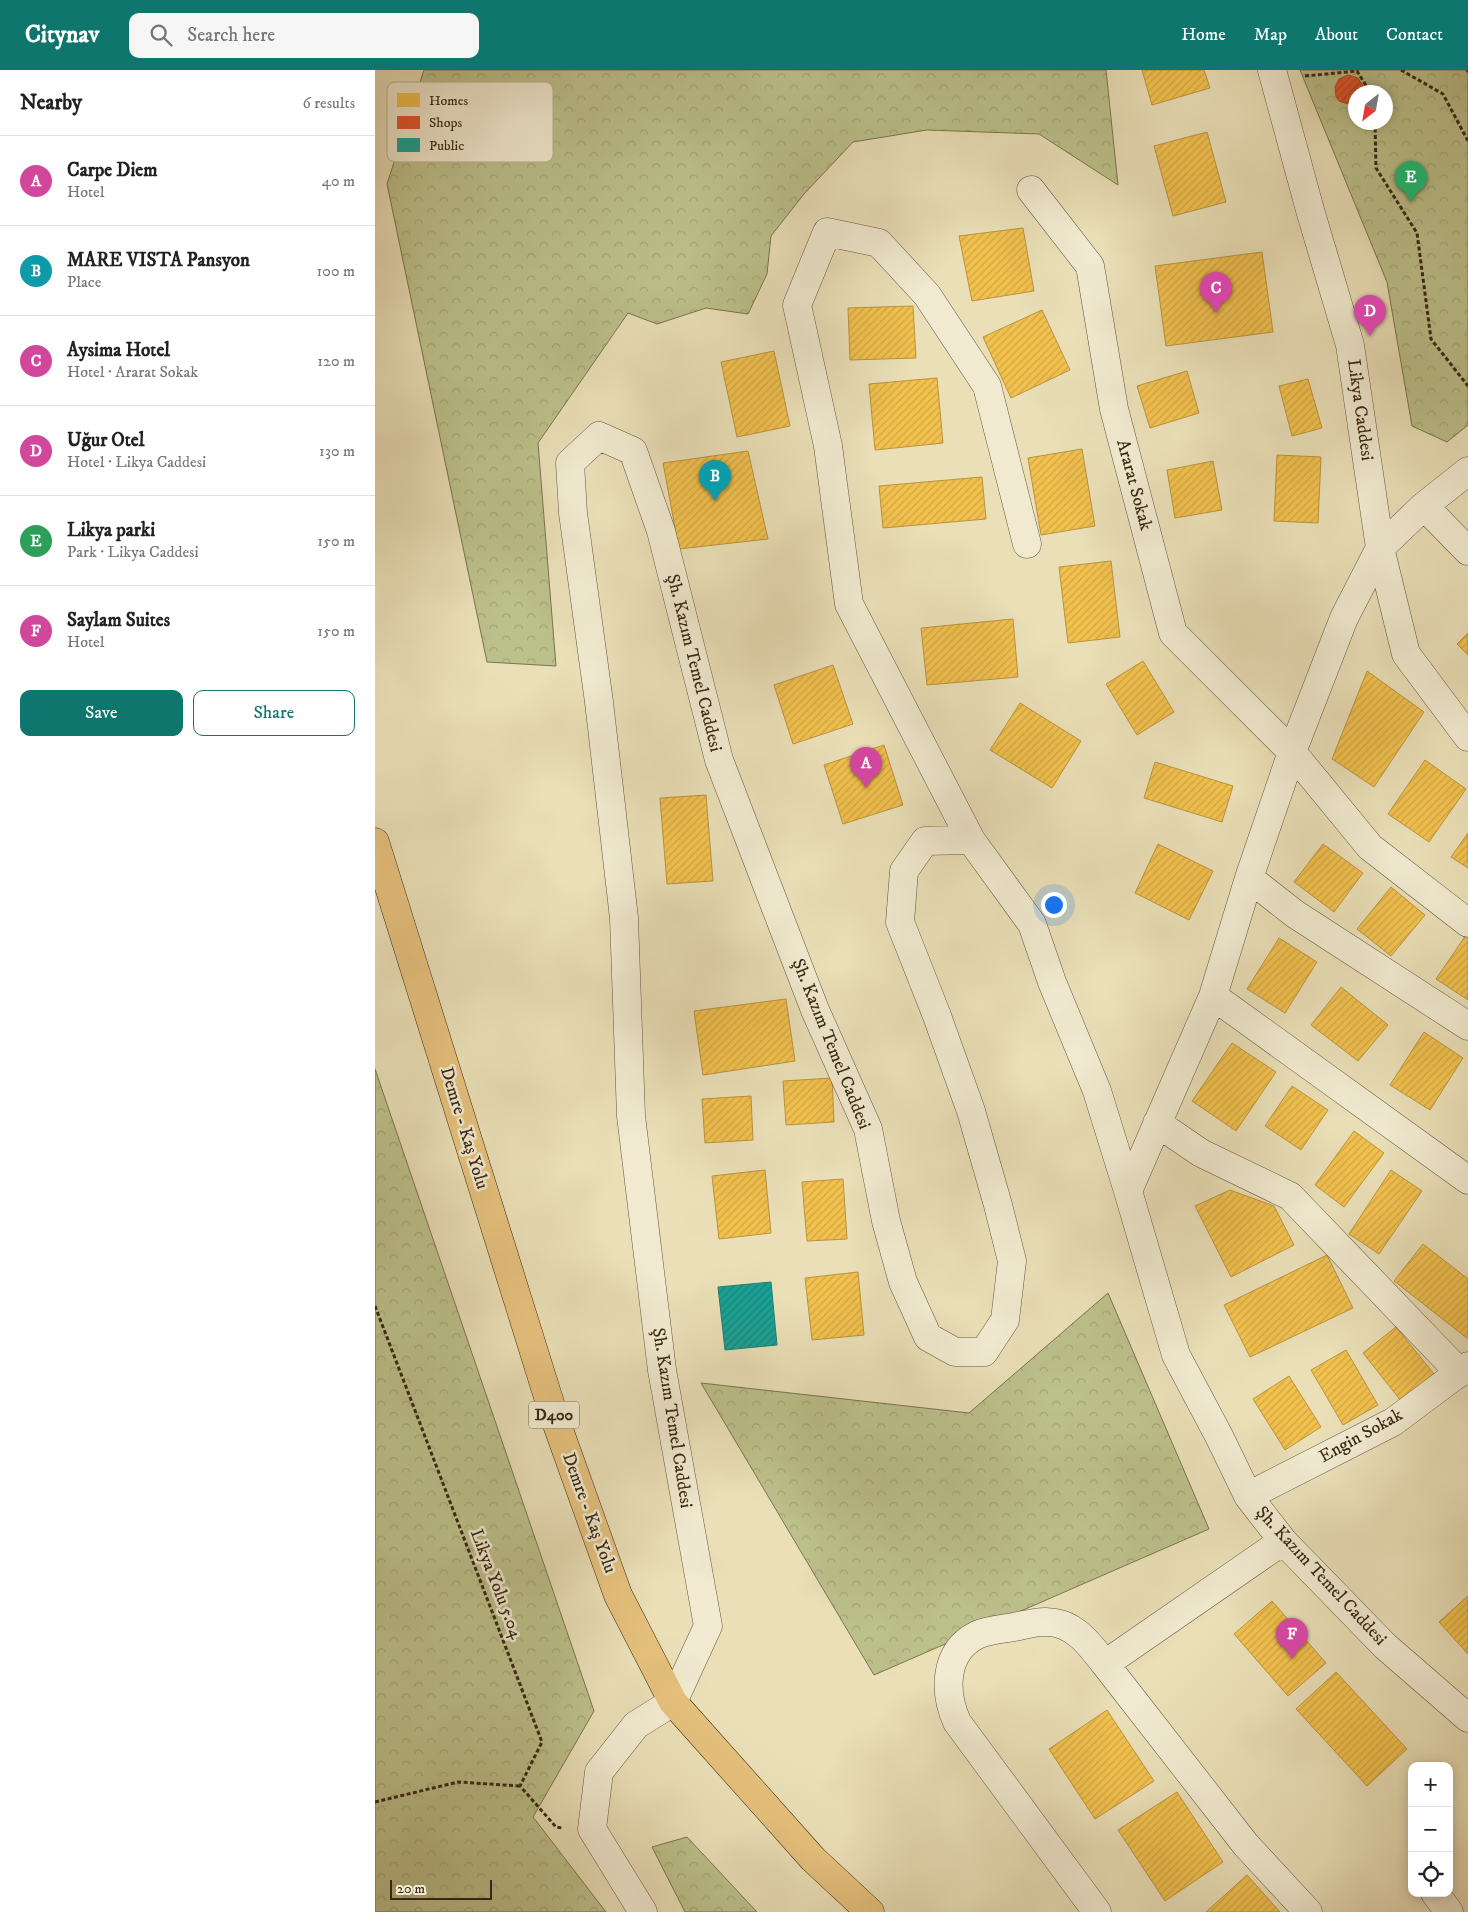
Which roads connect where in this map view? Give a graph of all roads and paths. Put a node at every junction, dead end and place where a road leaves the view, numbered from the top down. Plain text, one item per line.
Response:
1 (1401, 70) edge
2 (1357, 71) edge
3 (1273, 74) edge
4 (1366, 85) edge
5 (1375, 130) edge
6 (1468, 141) edge
7 (1031, 190) dead end
8 (1468, 386) edge
9 (1468, 471) edge
10 (1424, 506) junction
11 (1027, 544) dead end
12 (1380, 548) junction
13 (1468, 550) edge
14 (1468, 737) edge
15 (1292, 752) junction
16 (971, 840) junction
17 (375, 842) edge
18 (1249, 878) junction
19 (1468, 923) edge
20 (1213, 996) junction
21 (1468, 1026) edge
22 (1157, 1124) junction
23 (1468, 1180) edge
24 (1128, 1191) junction
25 (375, 1306) edge
26 (1464, 1370) edge
27 (1248, 1496) junction
28 (1283, 1540) junction
29 (1105, 1664) junction
30 (673, 1702) junction
31 (1468, 1718) edge
32 (521, 1786) junction
33 (375, 1802) edge
34 (592, 1829) junction
35 (1438, 1897) edge
36 (643, 1912) edge
37 (870, 1912) edge
38 (1097, 1912) edge
39 (1308, 1912) edge
40 (1449, 1912) edge

1 - 6 path
2 - 3 path
2 - 4 path
3 - 12 street, Likya Caddesi
5 - 8 path
7 - 15 street, Ararat Sokak
9 - 10 street
10 - 12 street
10 - 13 street
11 - 16 street
12 - 14 street, Likya Caddesi
12 - 15 street
15 - 18 street
15 - 19 street, Ararat Sokak
16 - 24 street, Şh. Kazım Temel Caddesi
16 - 30 street, Şh. Kazım Temel Caddesi
17 - 30 highway, Demre - Kaş Yolu / D400
18 - 20 street
18 - 21 street
20 - 22 street
20 - 23 street
22 - 24 street
22 - 26 street
24 - 27 street, Şh. Kazım Temel Caddesi
25 - 32 path, Likya Yolu 5.04
26 - 27 street, Engin Sokak
27 - 28 street, Şh. Kazım Temel Caddesi
28 - 29 street
28 - 31 street, Şh. Kazım Temel Caddesi
29 - 38 street
29 - 39 street
30 - 34 street
30 - 37 highway, Demre - Kaş Yolu / D400
32 - 33 path
32 - 34 path
34 - 36 street
35 - 40 street

